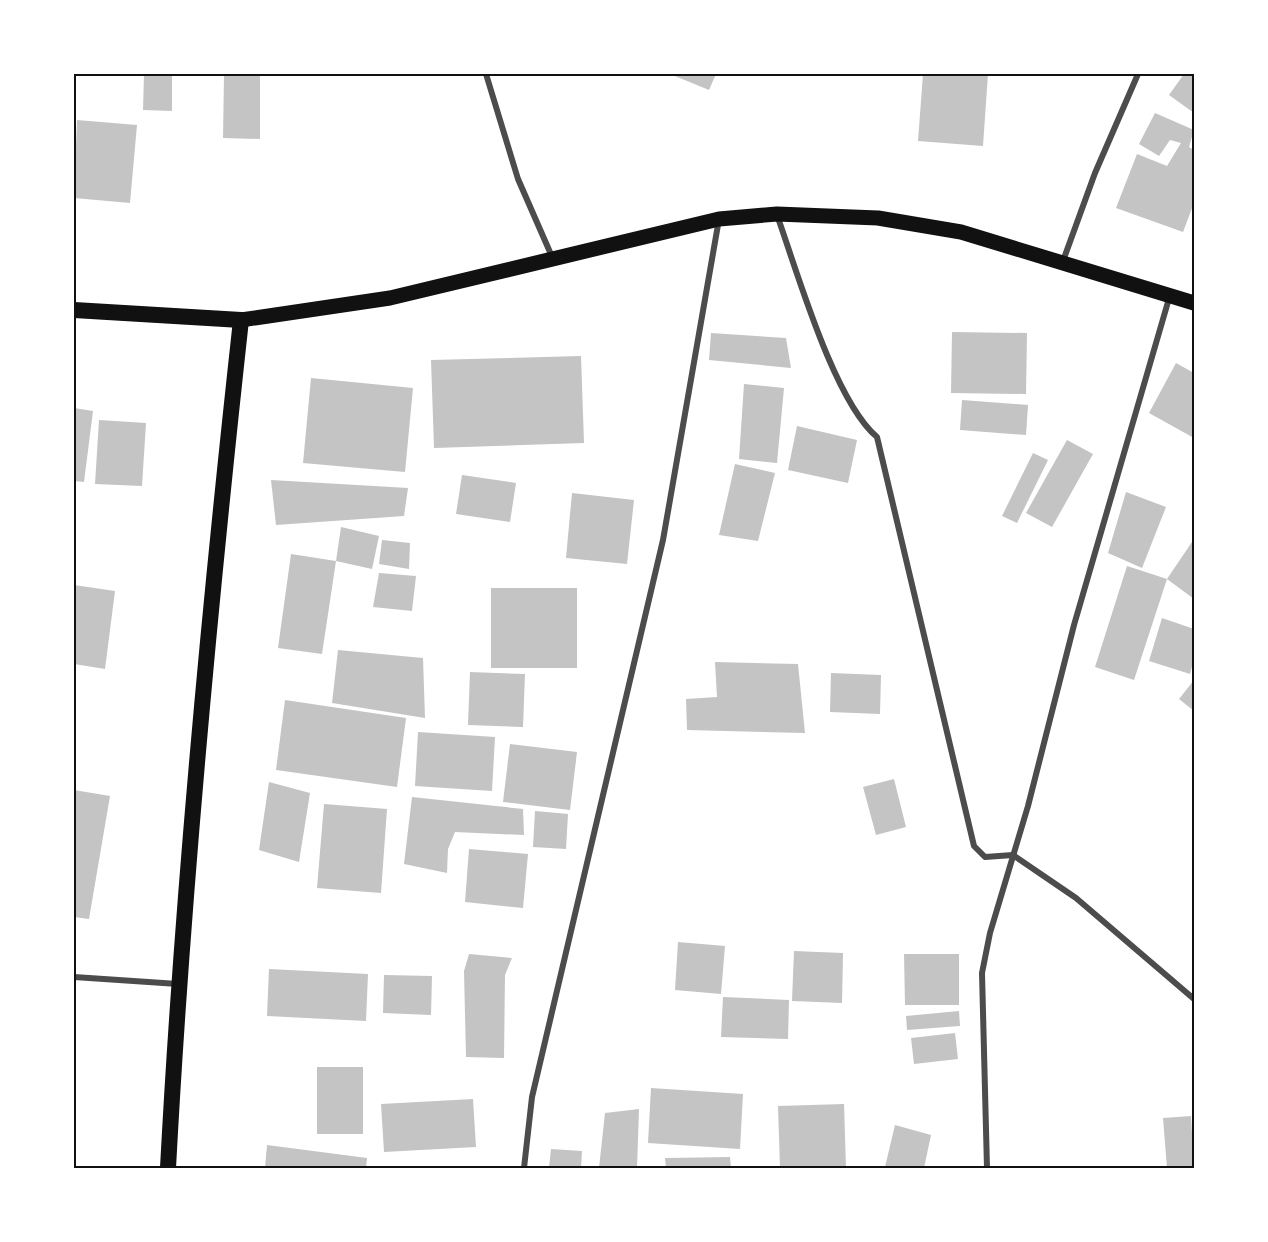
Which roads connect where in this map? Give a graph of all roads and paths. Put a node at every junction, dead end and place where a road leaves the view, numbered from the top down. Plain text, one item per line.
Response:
1 (486, 74) edge
2 (1138, 74) edge
3 (777, 214) junction
4 (719, 219) junction
5 (553, 259) junction
6 (1063, 262) junction
7 (1170, 295) junction
8 (1194, 303) edge
9 (74, 310) edge
10 (241, 320) junction
11 (1013, 855) junction
12 (74, 977) edge
13 (178, 984) junction
14 (1194, 999) edge
15 (168, 1168) edge
16 (524, 1168) edge
17 (987, 1168) edge

1 - 5 street
2 - 6 street
3 - 4 main road
3 - 6 main road
3 - 11 street
4 - 5 main road
4 - 16 street
5 - 10 main road
6 - 7 main road
7 - 8 main road
7 - 11 street
9 - 10 highway
10 - 13 highway
11 - 14 street
11 - 17 street
12 - 13 street
13 - 15 highway

